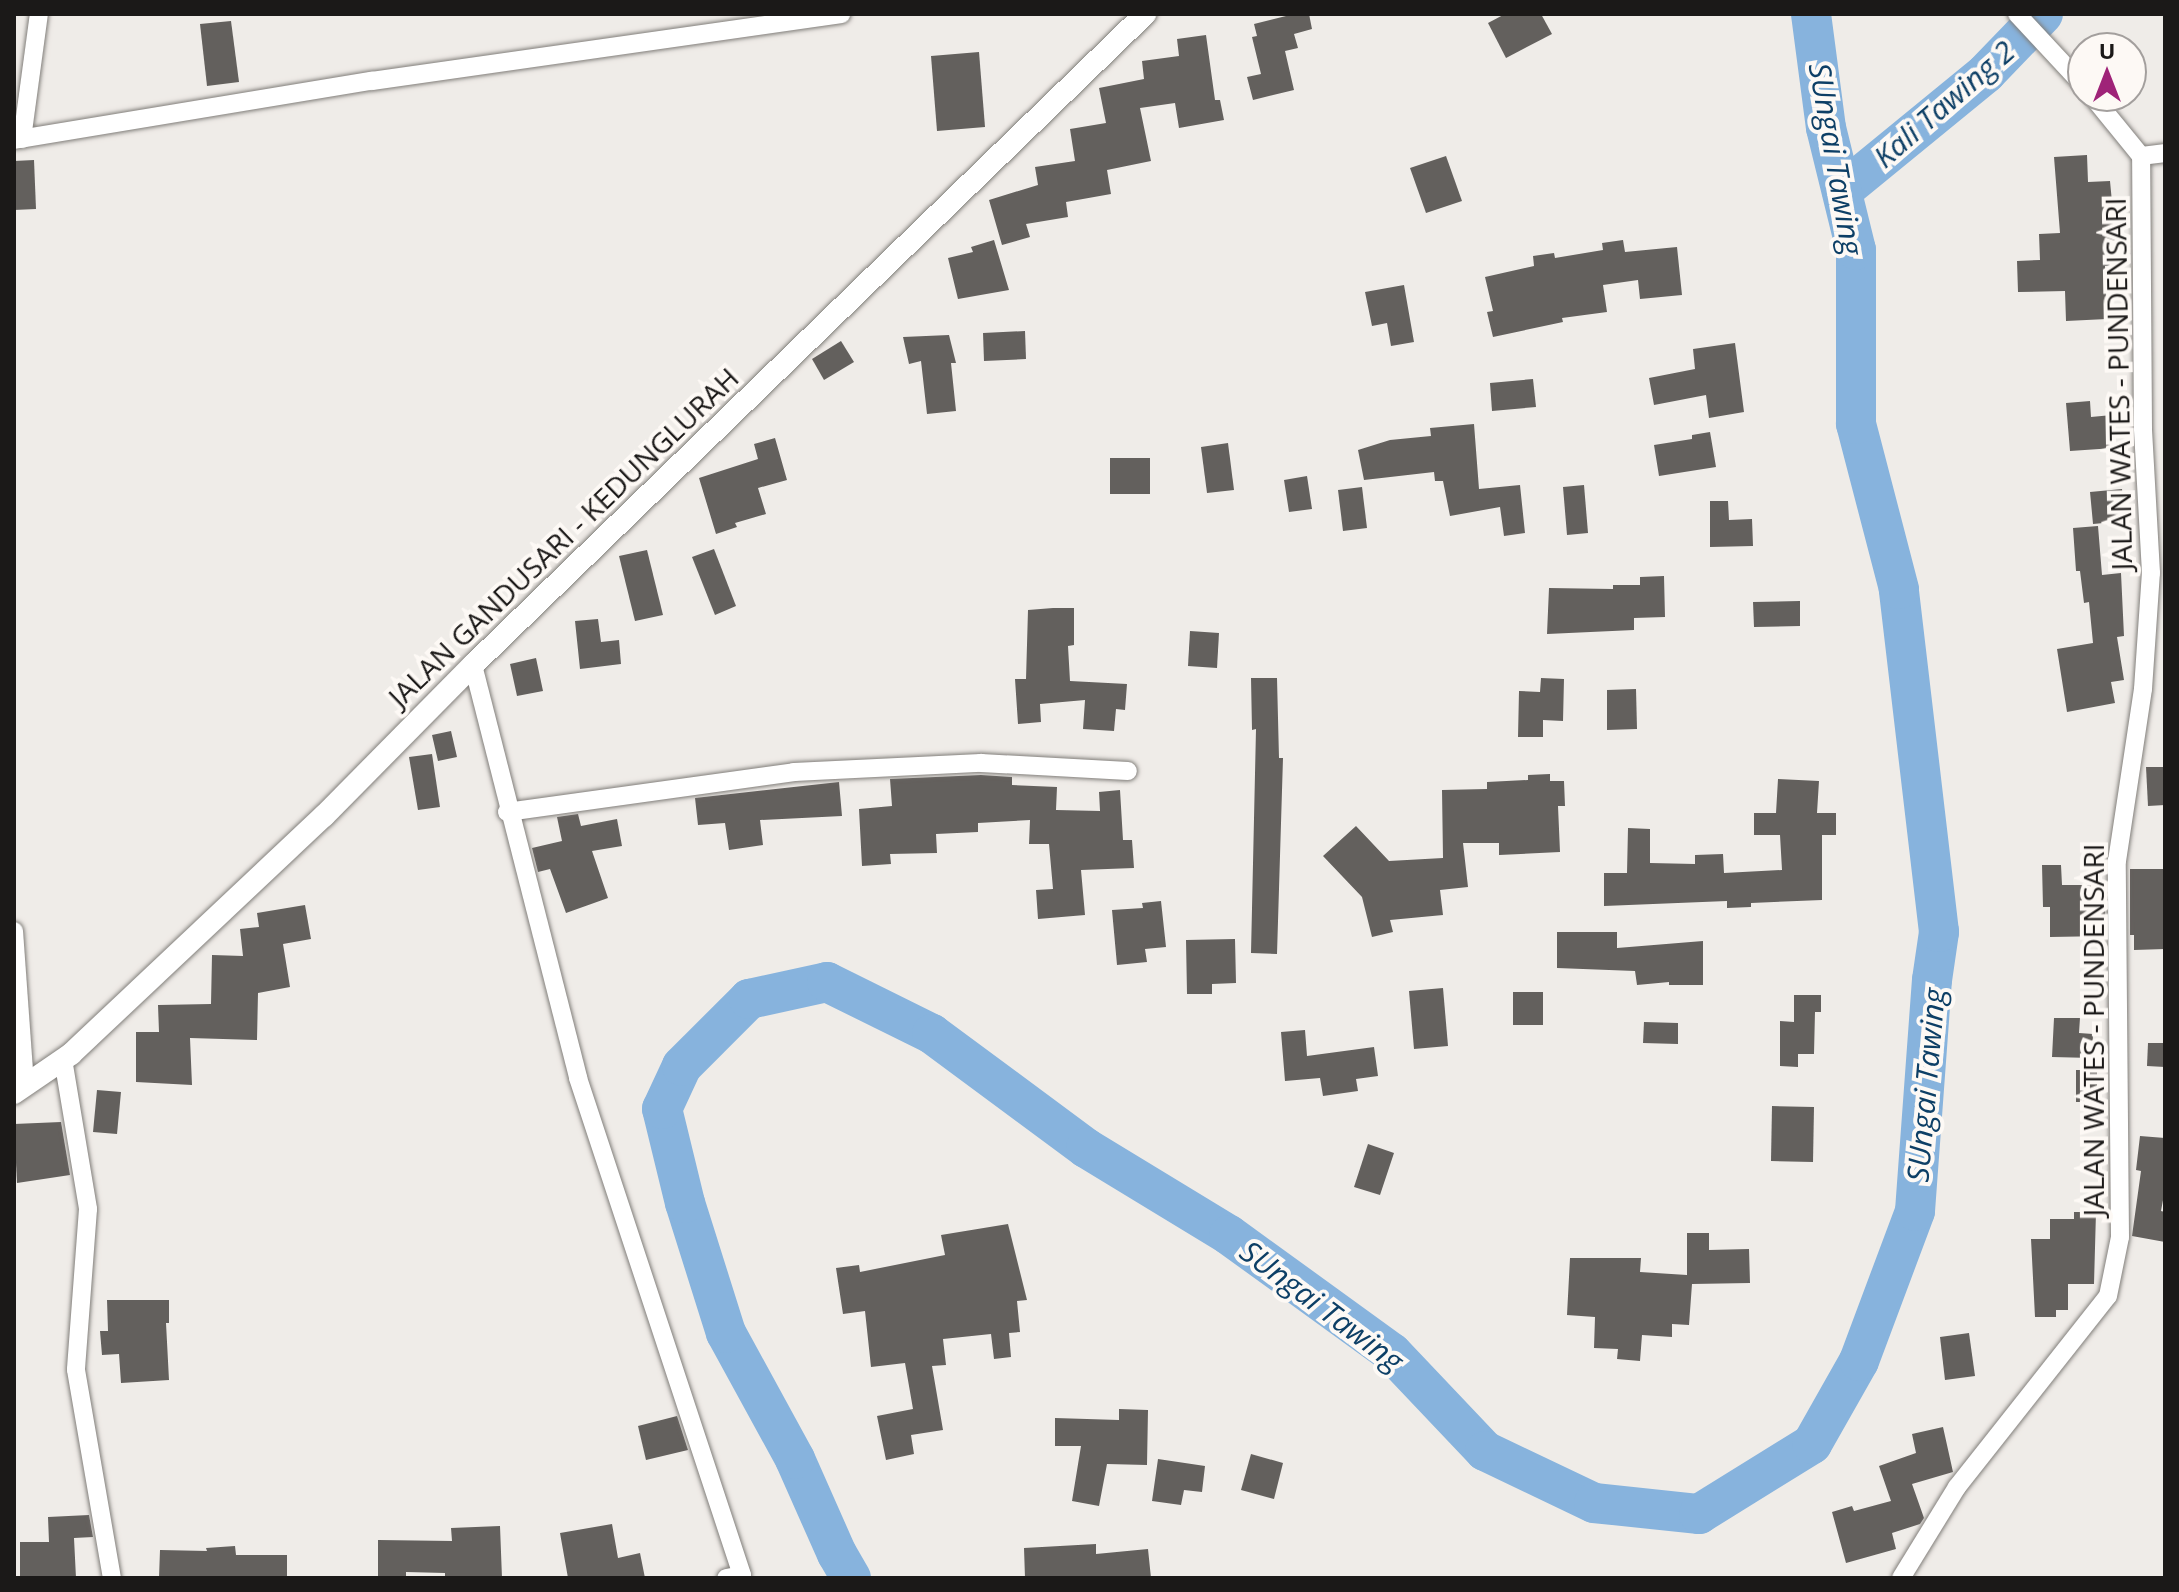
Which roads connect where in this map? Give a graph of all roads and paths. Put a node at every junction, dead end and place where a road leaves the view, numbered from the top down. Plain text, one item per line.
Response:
1 (39, 14) edge
2 (841, 14) edge
3 (1145, 14) edge
4 (2017, 14) edge
5 (2067, 65) edge
6 (2105, 112) edge
7 (18, 139) edge
8 (2165, 153) edge
9 (2141, 156) junction
10 (473, 665) junction
11 (1128, 771) dead end
12 (507, 812) junction
13 (14, 931) edge
14 (63, 1059) junction
15 (20, 1089) edge
16 (737, 1577) edge
17 (112, 1578) edge
18 (1901, 1578) edge

1 - 7 street
2 - 7 street
3 - 10 street, JALAN GANDUSARI - KEDUNGLURAH
4 - 5 street
6 - 9 street
8 - 9 street
9 - 18 street, JALAN WATES - PUNDENSARI
10 - 12 street
10 - 14 street, JALAN GANDUSARI - KEDUNGLURAH
11 - 12 street
12 - 16 street
13 - 15 street
14 - 15 street, JALAN GANDUSARI - KEDUNGLURAH
14 - 17 street

